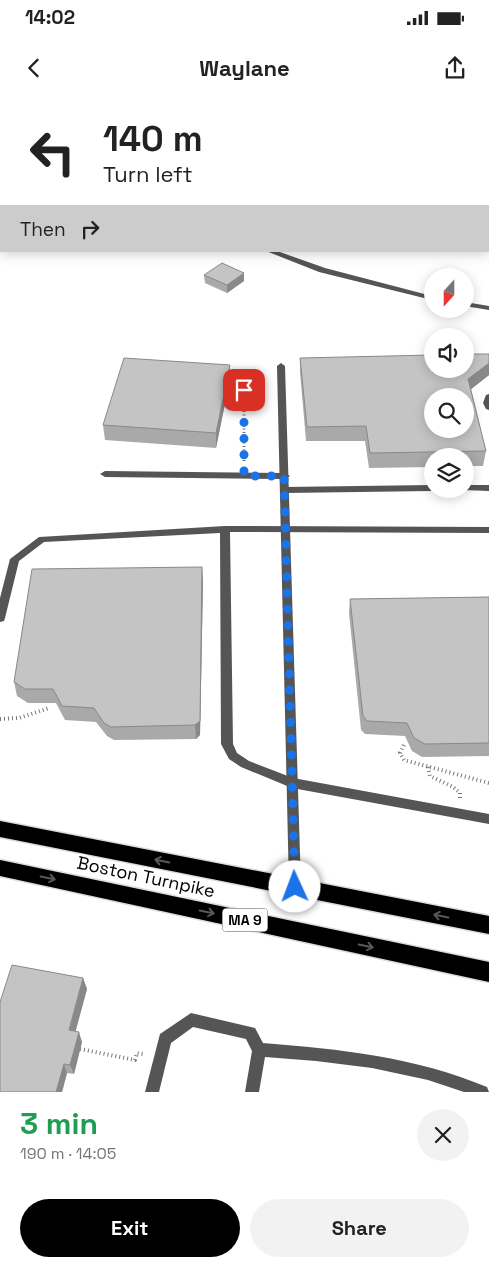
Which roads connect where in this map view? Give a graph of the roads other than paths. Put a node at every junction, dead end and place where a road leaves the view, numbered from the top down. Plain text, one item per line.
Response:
1 (272, 252) edge
2 (424, 296) edge
3 (474, 306) edge
4 (489, 308) edge
5 (281, 366) dead end
6 (489, 397) edge
7 (489, 407) edge
8 (105, 474) dead end
9 (284, 476) junction
10 (424, 488) edge
11 (474, 488) edge
12 (489, 488) edge
13 (285, 490) junction
14 (286, 527) junction
15 (225, 529) junction
16 (489, 530) edge
17 (0, 618) edge
18 (292, 782) junction
19 (489, 819) edge
20 (0, 829) edge
21 (0, 868) edge
22 (295, 887) junction
23 (489, 926) edge
24 (489, 972) edge
25 (259, 1050) junction
26 (152, 1092) edge
27 (252, 1092) edge
28 (482, 1092) edge

1 - 2 street
3 - 4 street
5 - 9 street
6 - 7 street
8 - 9 street
9 - 13 street
10 - 13 street
11 - 12 street
13 - 14 street
14 - 15 street
14 - 16 street
14 - 18 street
15 - 17 street
15 - 18 street
18 - 19 street
18 - 22 street
22 -> 20 highway, Boston Turnpike
21 -> 24 highway, Boston Turnpike / MA 9
23 -> 22 highway, Boston Turnpike
25 - 26 street
25 - 27 street
25 - 28 street

